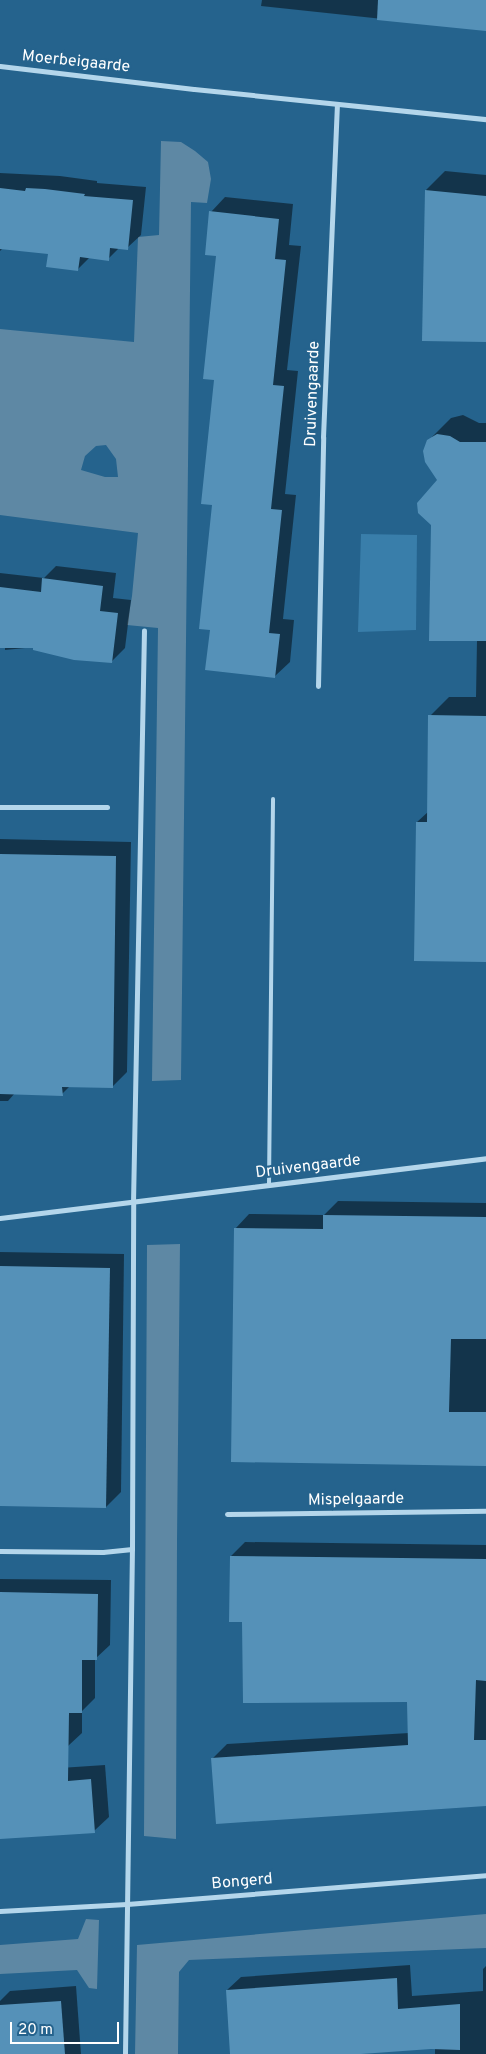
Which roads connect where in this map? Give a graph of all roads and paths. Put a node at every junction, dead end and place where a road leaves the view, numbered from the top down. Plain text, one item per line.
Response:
1 (0, 66) edge
2 (337, 104) junction
3 (486, 119) edge
4 (144, 632) dead end
5 (318, 686) dead end
6 (273, 799) dead end
7 (0, 807) edge
8 (107, 807) dead end
9 (486, 1158) edge
10 (269, 1184) junction
11 (133, 1203) junction
12 (0, 1218) edge
13 (486, 1511) edge
14 (227, 1514) dead end
15 (132, 1549) junction
16 (0, 1551) edge
17 (103, 1552) joint
18 (486, 1875) edge
19 (126, 1904) junction
20 (0, 1911) edge
21 (125, 2054) edge

1 - 2 street, Moerbeigaarde
2 - 3 street
2 - 5 street, Druivengaarde
4 - 11 street
6 - 10 lane
7 - 8 street
9 - 10 street, Druivengaarde
10 - 11 street, Druivengaarde
11 - 12 street, Druivengaarde
11 - 15 street
13 - 14 street, Mispelgaarde
15 - 17 street
15 - 19 street
16 - 17 street
18 - 19 street, Bongerd
19 - 20 street, Bongerd
19 - 21 street

